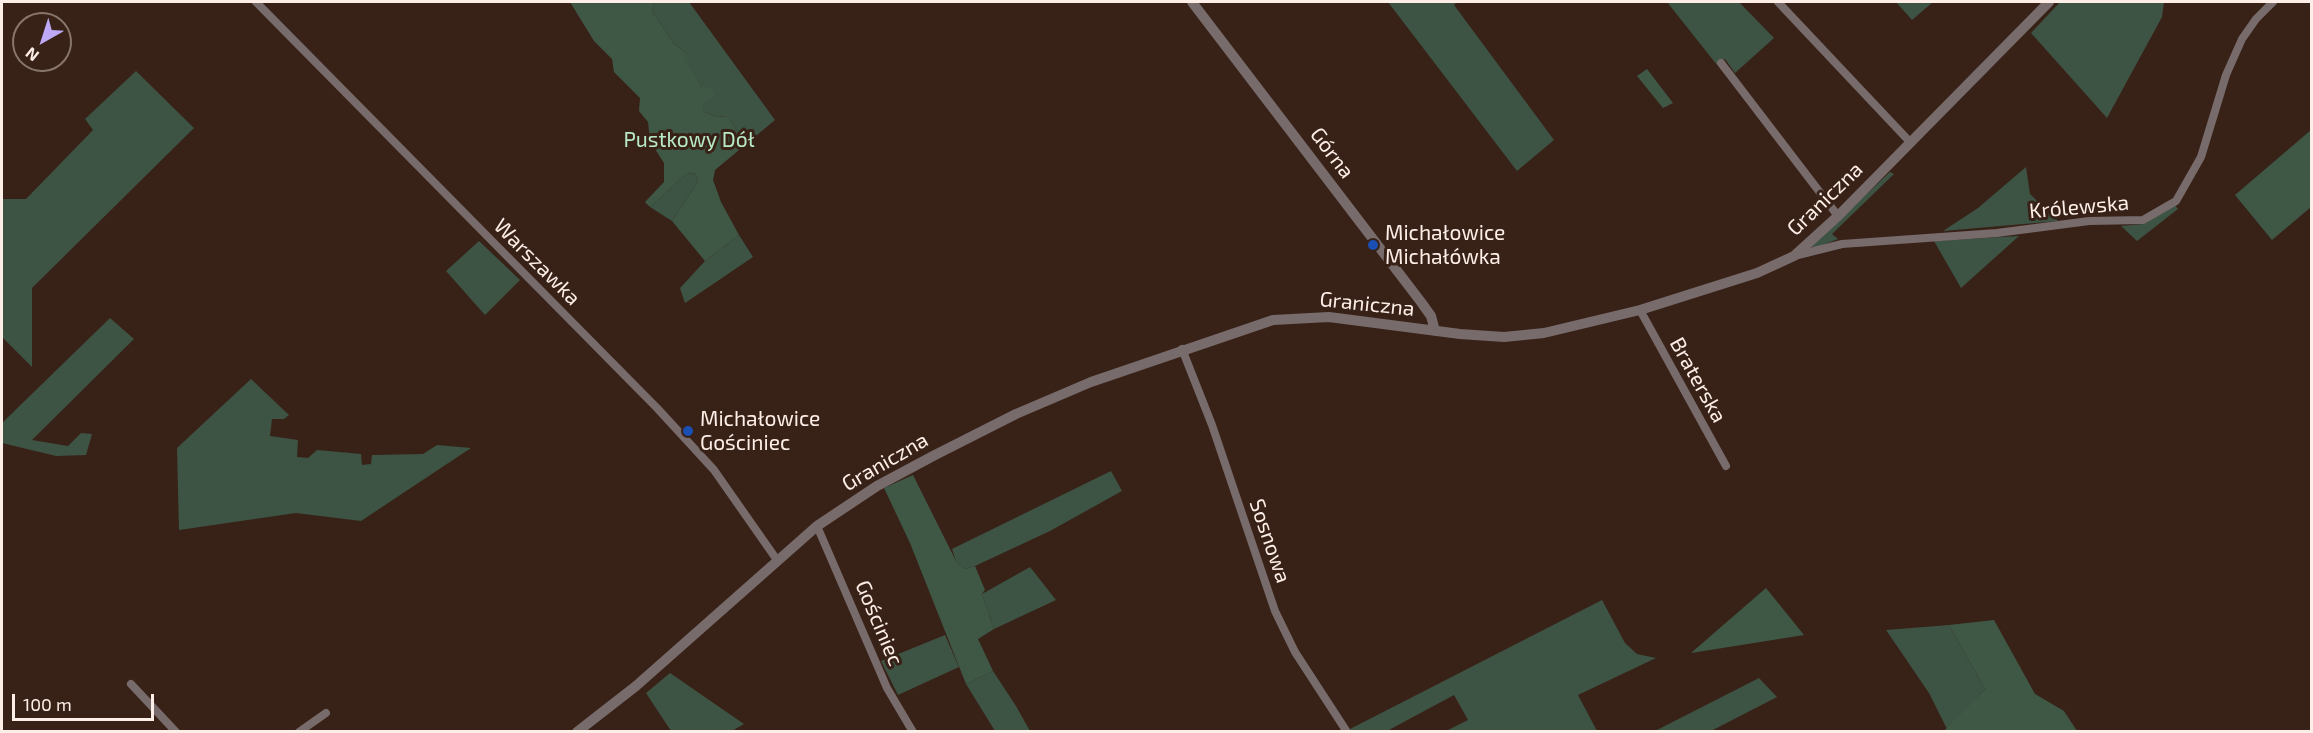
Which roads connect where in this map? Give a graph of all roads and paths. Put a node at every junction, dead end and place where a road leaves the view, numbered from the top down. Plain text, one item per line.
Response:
1 (256, 2) edge
2 (1192, 2) edge
3 (1778, 2) edge
4 (2049, 2) edge
5 (2273, 2) edge
6 (1721, 63) dead end
7 (1910, 142) junction
8 (1838, 216) junction
9 (1794, 256) junction
10 (1640, 310) junction
11 (1435, 331) junction
12 (1182, 350) junction
13 (1726, 466) dead end
14 (817, 526) junction
15 (777, 560) junction
16 (131, 684) dead end
17 (326, 713) dead end
18 (176, 732) edge
19 (299, 732) edge
20 (578, 732) edge
21 (913, 732) edge
22 (1347, 732) edge

1 - 15 street, Warszawka
2 - 11 street, Górna
3 - 7 street
4 - 7 street, Graniczna
5 - 9 street, Królewska
6 - 8 street
7 - 8 street, Graniczna
8 - 9 street, Graniczna
9 - 10 street, Graniczna
10 - 11 street, Graniczna
10 - 13 street, Braterska
11 - 12 street, Graniczna
12 - 14 street, Graniczna
12 - 22 street, Sosnowa
14 - 15 street, Graniczna
14 - 21 street, Gościniec
15 - 20 street, Graniczna
16 - 18 street
17 - 19 street

